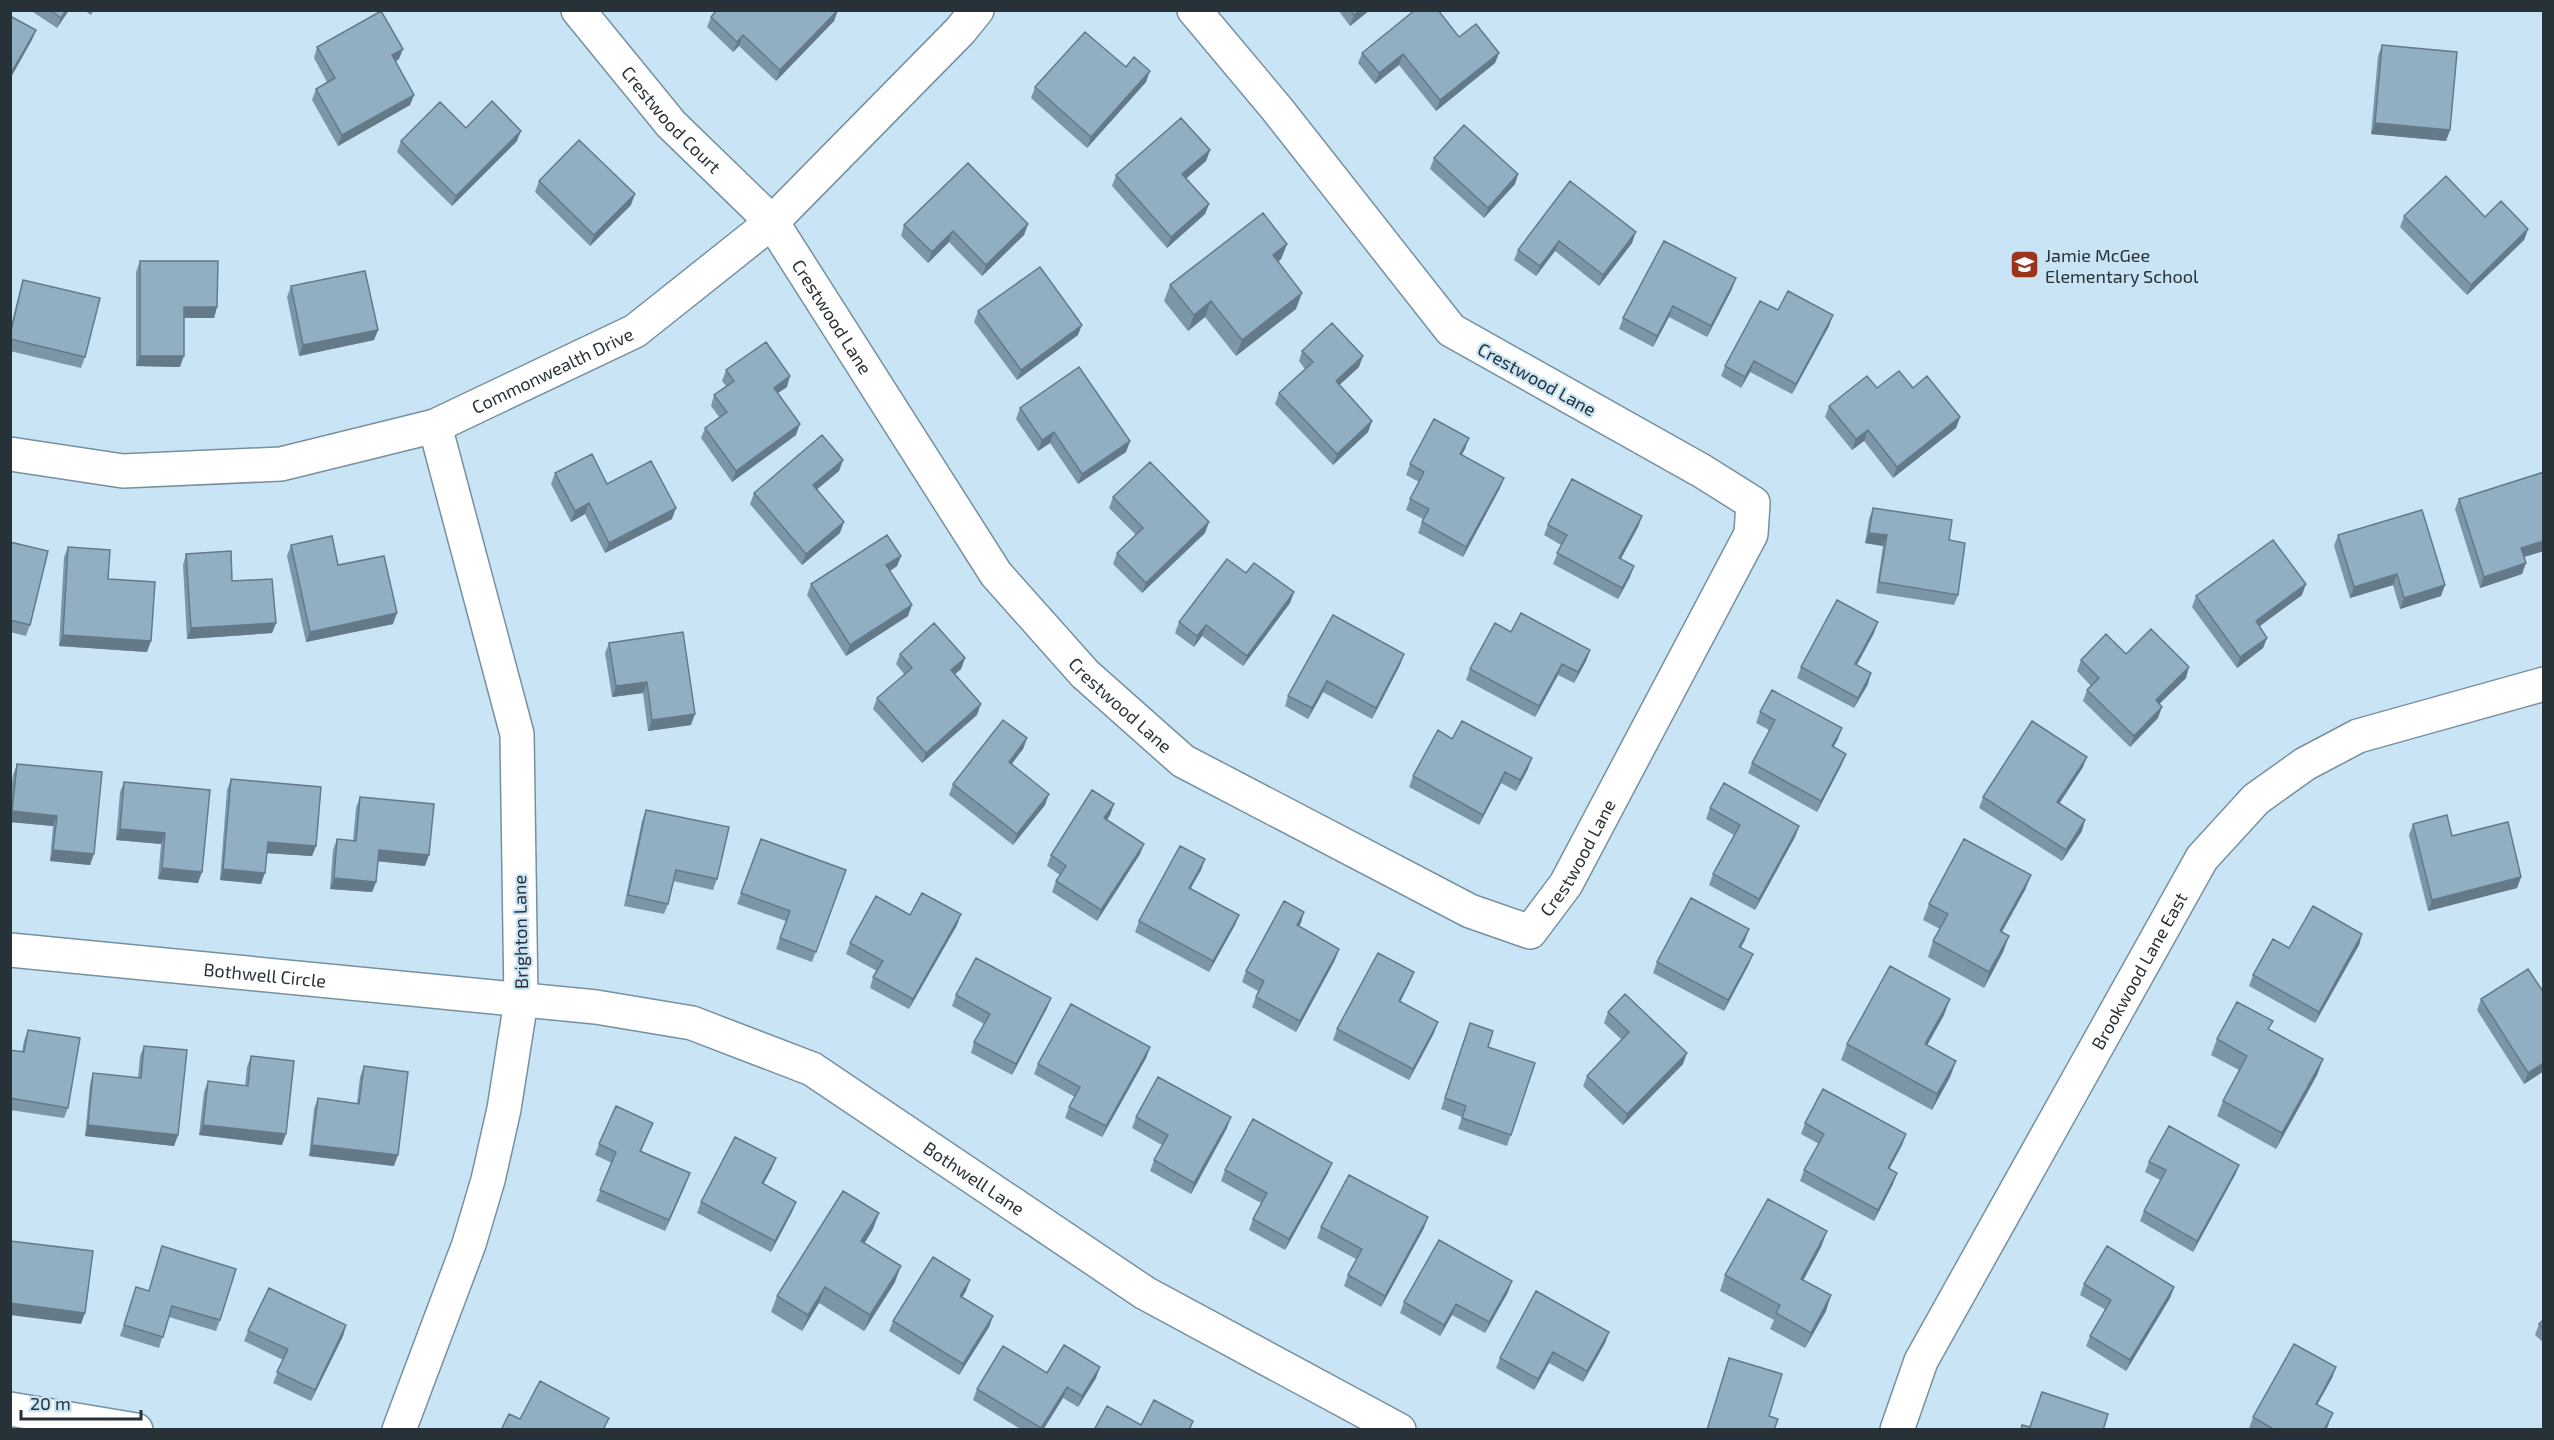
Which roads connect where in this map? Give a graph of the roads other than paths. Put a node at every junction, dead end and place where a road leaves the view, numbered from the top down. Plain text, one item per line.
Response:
1 (578, 10) edge
2 (977, 10) edge
3 (1194, 10) edge
4 (772, 222) junction
5 (435, 426) junction
6 (10, 454) edge
7 (2544, 684) edge
8 (10, 950) edge
9 (521, 1001) junction
10 (10, 1409) edge
11 (136, 1430) edge
12 (399, 1430) edge
13 (1399, 1430) edge
14 (1897, 1430) edge

1 - 4 street, Crestwood Court
2 - 4 street, Commonwealth Drive
3 - 4 street, Crestwood Lane
4 - 5 street, Commonwealth Drive
5 - 6 street, Commonwealth Drive
5 - 9 street, Brighton Lane
7 - 14 street, Brookwood Lane East
8 - 9 street, Bothwell Circle
9 - 12 street, Brighton Lane
9 - 13 street, Bothwell Lane
10 - 11 street

